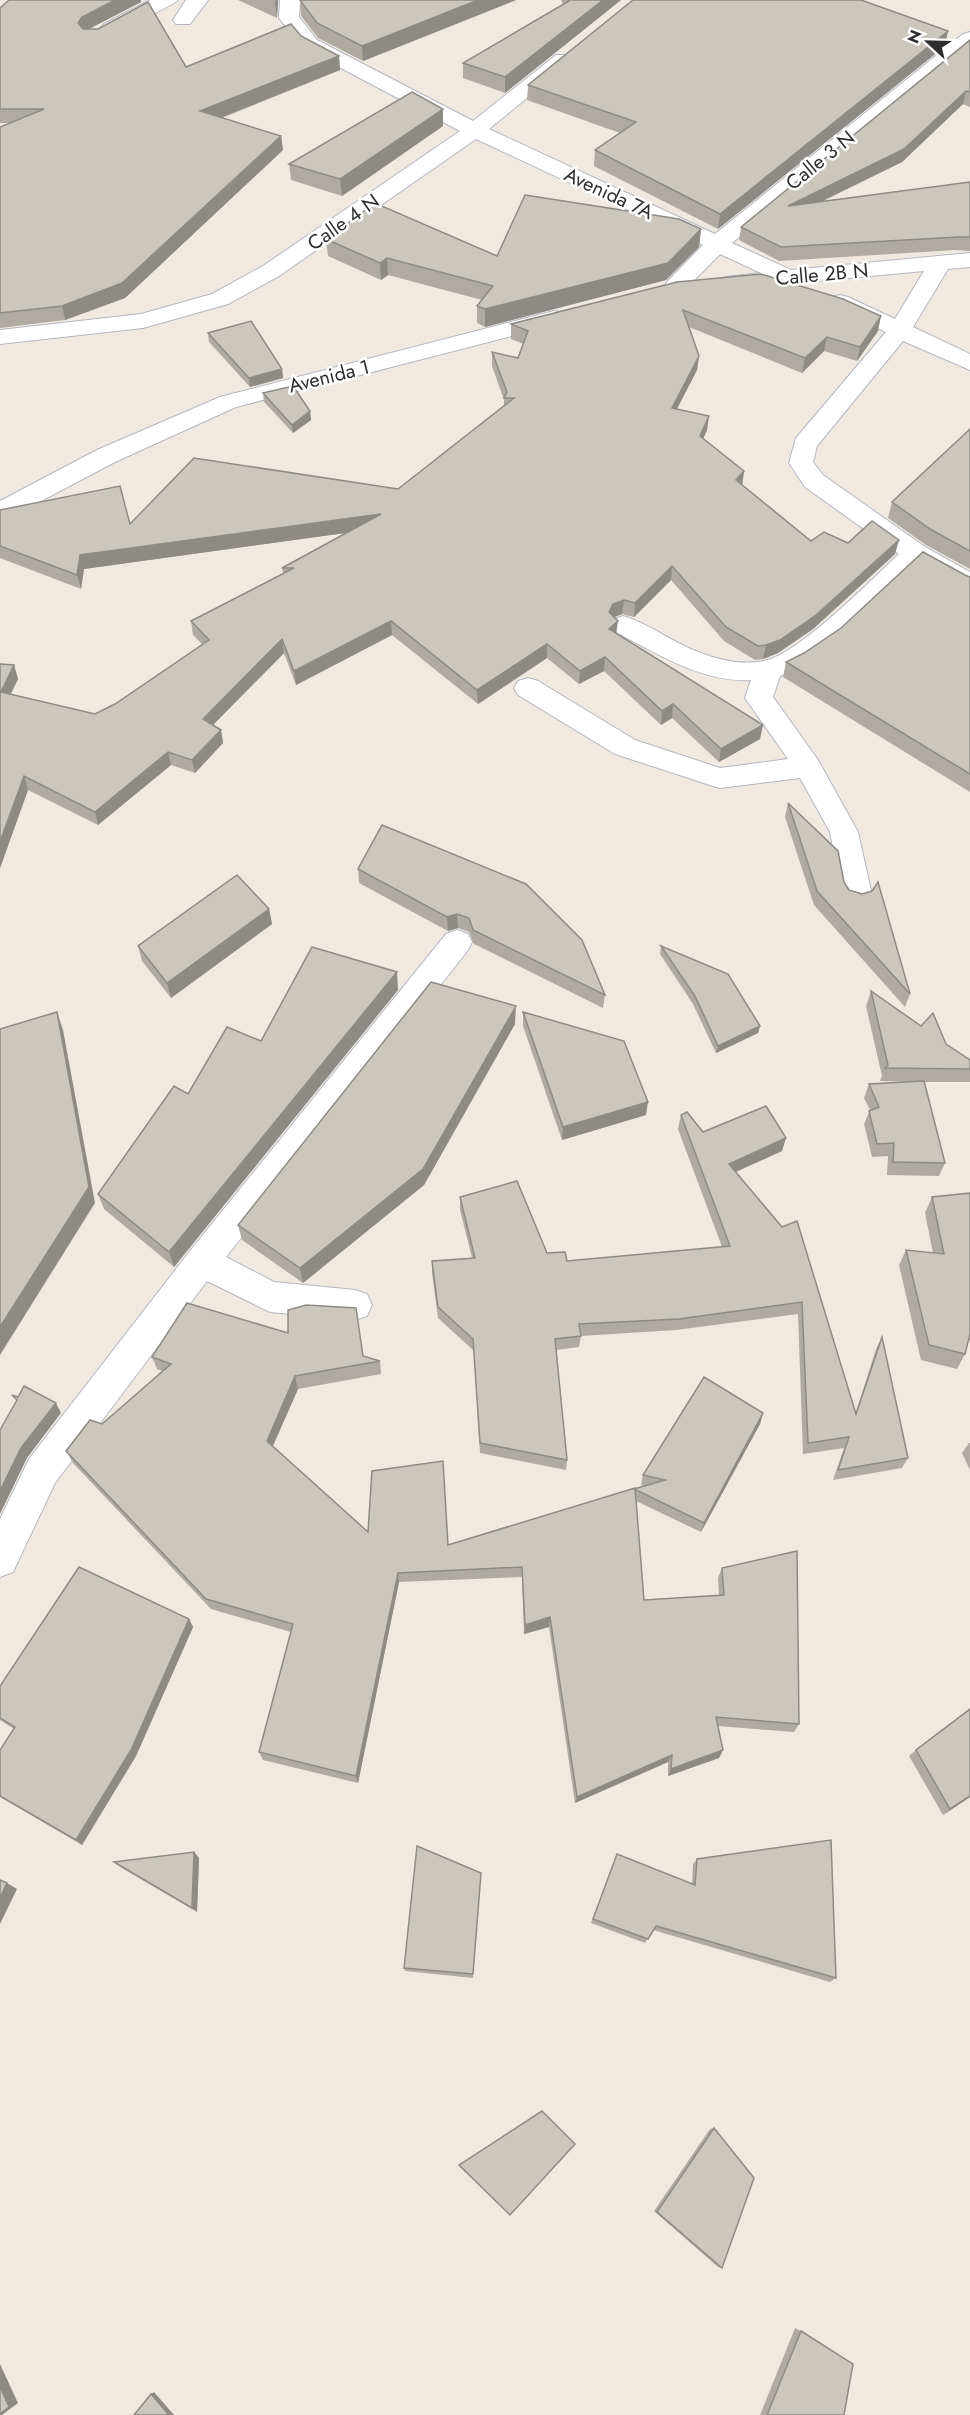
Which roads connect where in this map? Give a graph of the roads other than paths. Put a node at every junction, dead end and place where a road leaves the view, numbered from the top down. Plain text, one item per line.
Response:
1 (168, 0) edge
2 (198, 0) edge
3 (290, 0) edge
4 (183, 20) dead end
5 (943, 35) edge
6 (93, 37) edge
7 (968, 42) edge
8 (574, 51) edge
9 (475, 130) junction
10 (717, 244) junction
11 (970, 260) edge
12 (941, 262) junction
13 (789, 278) junction
14 (675, 287) junction
15 (651, 293) edge
16 (570, 314) edge
17 (900, 330) junction
18 (0, 337) edge
19 (970, 363) edge
20 (0, 512) edge
21 (916, 553) junction
22 (970, 583) edge
23 (623, 625) dead end
24 (768, 670) junction
25 (528, 688) dead end
26 (808, 767) junction
27 (857, 895) edge
28 (457, 942) dead end
29 (202, 1261) junction
30 (355, 1305) edge
31 (0, 1559) edge

1 - 6 street
2 - 4 street
3 - 9 street, Avenida 7A
5 - 7 street
7 - 10 street, Calle 3 N
8 - 9 street, Calle 4 N
9 - 10 street, Avenida 7A
9 - 18 street, Calle 4 N
10 - 13 street, Avenida 7A
10 - 14 street, Calle 3 N
11 - 12 street, Calle 2B N
12 - 13 street, Calle 2B N
12 - 17 street
13 - 14 street, Calle 2B N
13 - 17 street, Avenida 7A
14 - 15 street
16 - 20 street, Avenida 1
17 - 19 street, Avenida 7A
17 - 21 street
21 - 22 street
21 - 24 street
23 - 24 street
24 - 26 street
25 - 26 street
26 - 27 street
28 - 29 street
29 - 30 street
29 - 31 street

